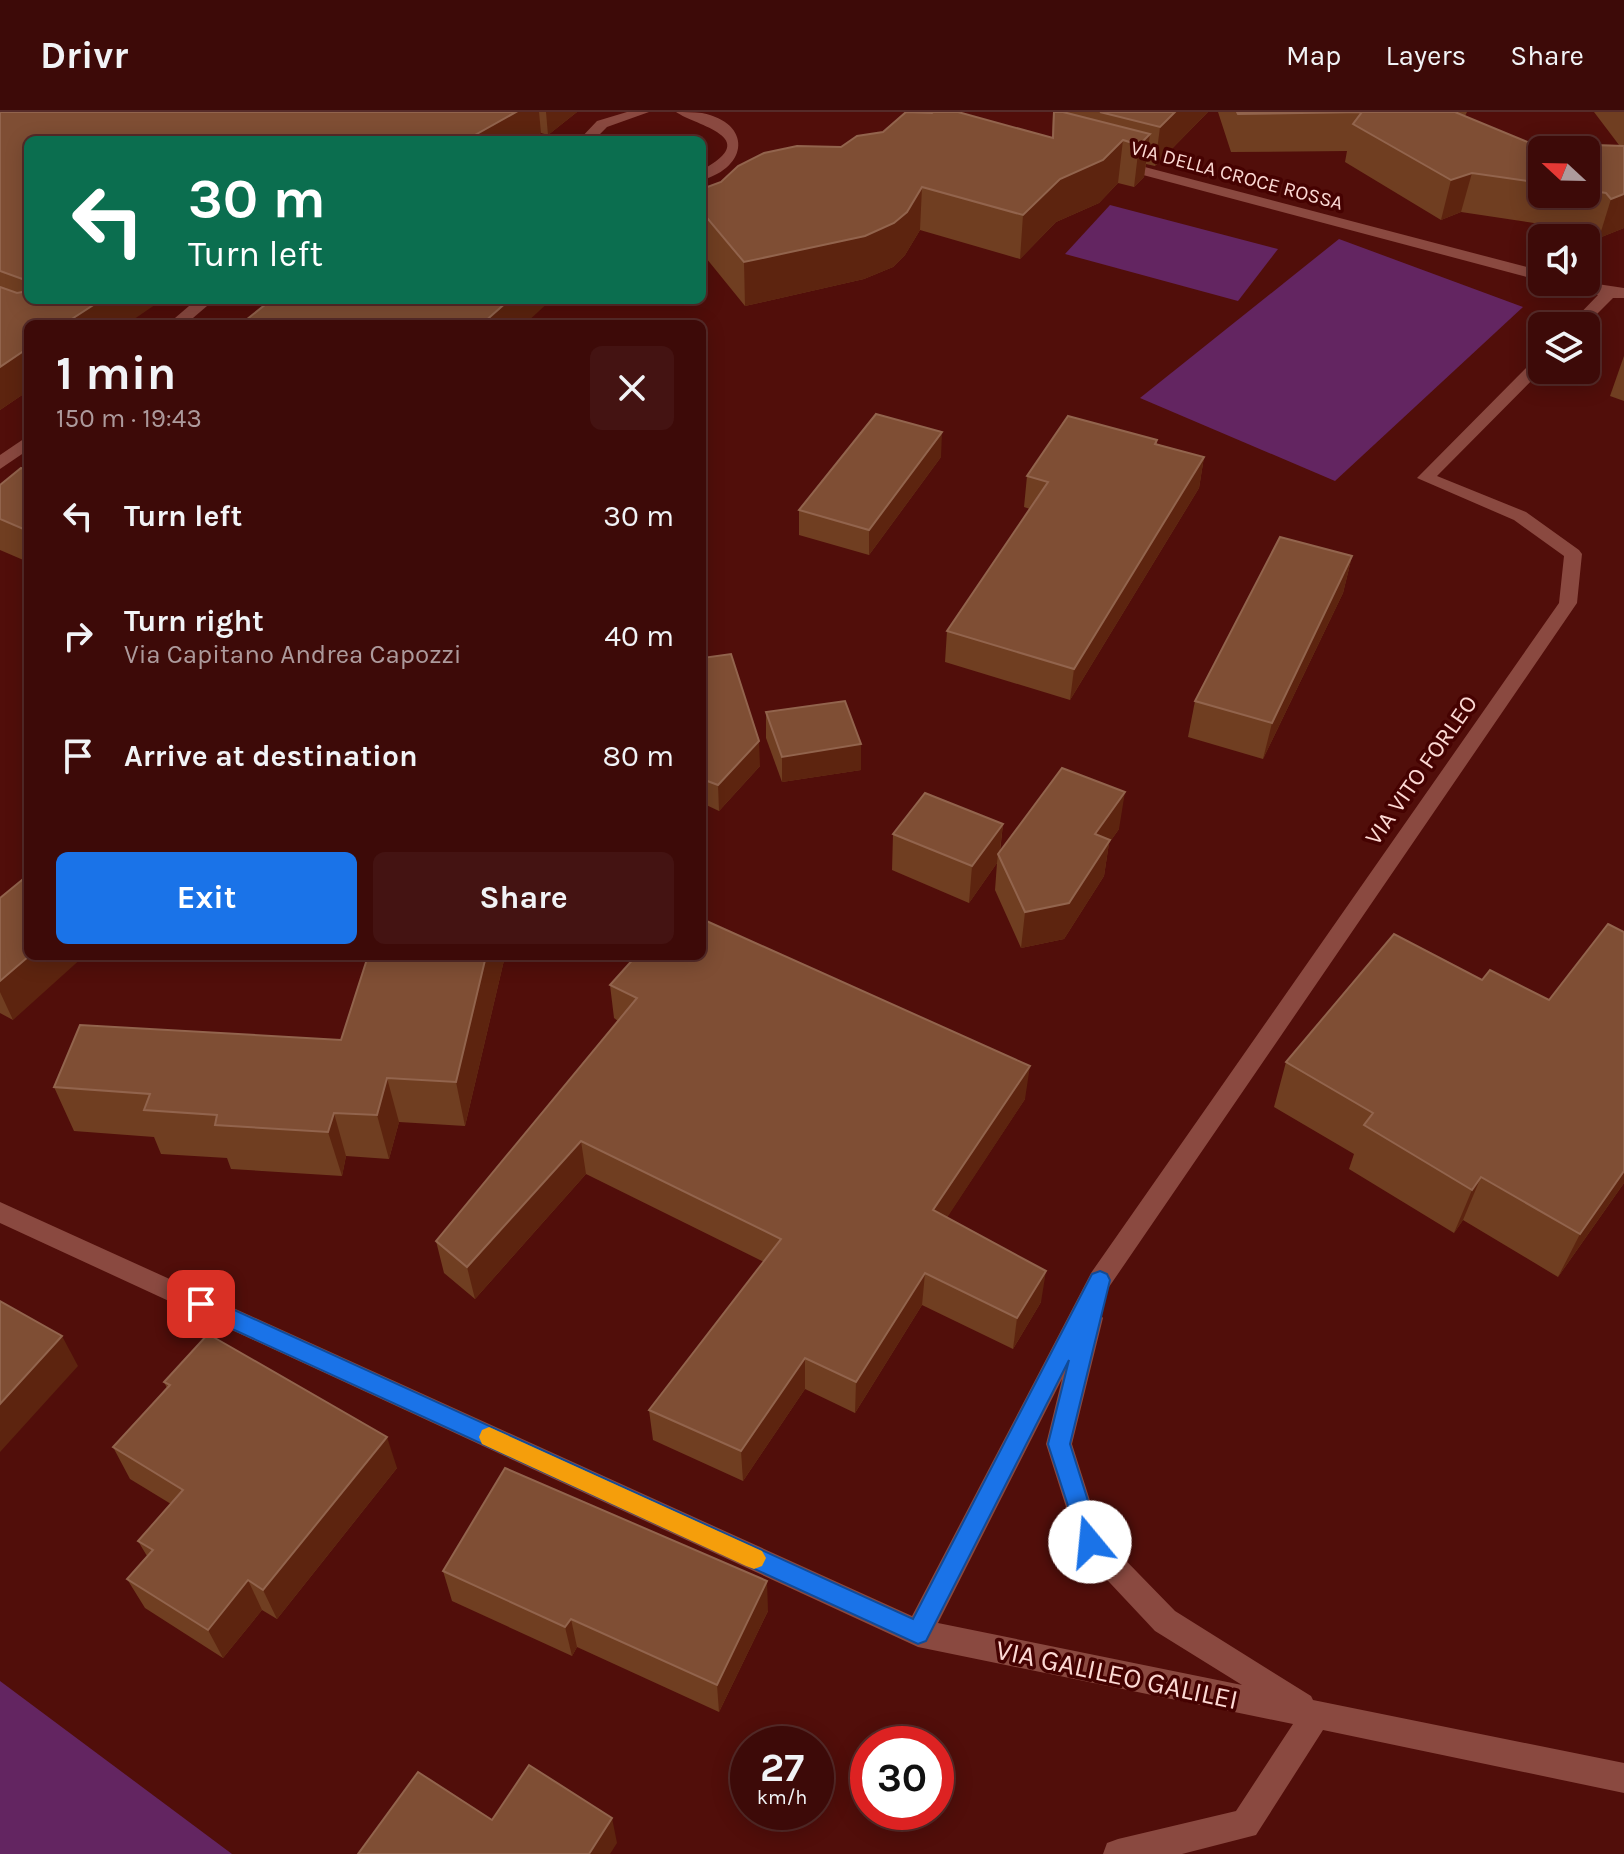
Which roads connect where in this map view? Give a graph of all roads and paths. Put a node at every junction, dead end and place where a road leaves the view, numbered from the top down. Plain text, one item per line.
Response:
1 (642, 112) edge
2 (683, 112) edge
3 (730, 112) edge
4 (729, 132) junction
5 (590, 136) edge
6 (1103, 160) edge
7 (706, 174) edge
8 (1528, 272) edge
9 (1616, 293) edge
10 (201, 304) edge
11 (1593, 312) edge
12 (181, 320) edge
13 (1528, 375) edge
14 (24, 444) edge
15 (0, 464) edge
16 (0, 1212) edge
17 (1100, 1280) junction
18 (918, 1633) junction
19 (1316, 1715) junction
20 (1624, 1778) edge
21 (1118, 1854) edge

1 - 5 street
2 - 4 street
3 - 4 street
4 - 7 street
6 - 8 street, VIA DELLA CROCE ROSSA
9 - 11 street
10 - 12 street
13 - 17 street, VIA VITO FORLEO
14 - 15 street
16 - 18 street, VIA GALILEO GALILEI
17 - 18 street
17 - 19 street
18 - 19 street, VIA GALILEO GALILEI
19 - 20 street, VIA GALILEO GALILEI
19 - 21 street

